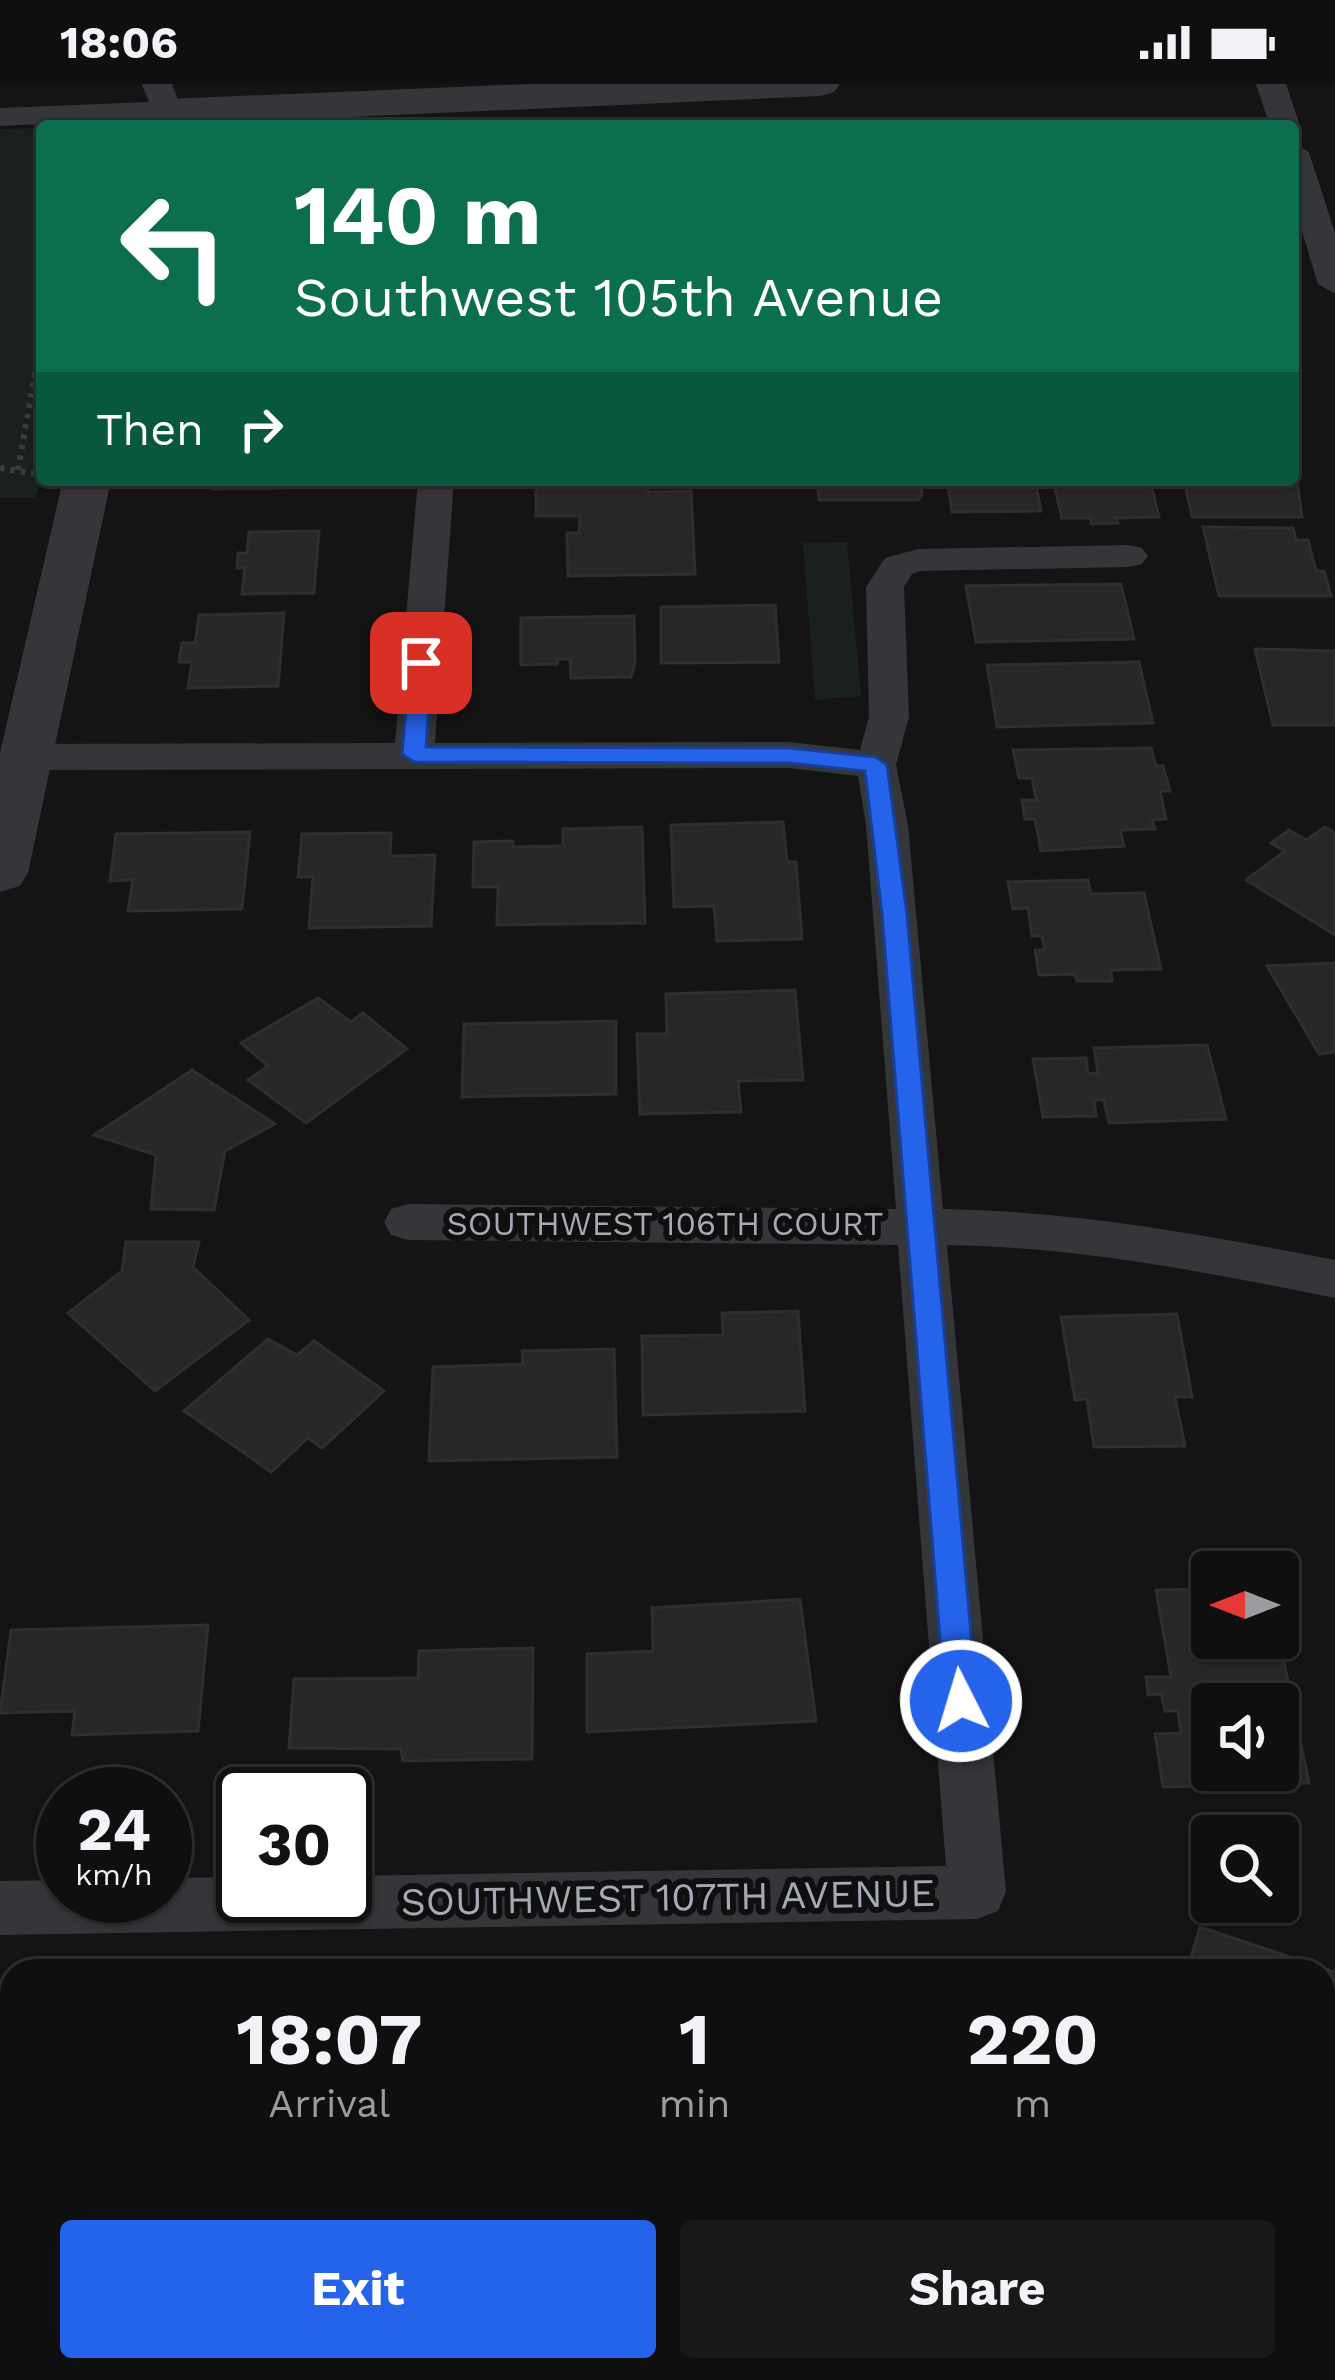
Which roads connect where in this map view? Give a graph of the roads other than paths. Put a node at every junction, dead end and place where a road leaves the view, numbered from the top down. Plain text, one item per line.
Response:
1 (820, 84) edge
2 (1271, 84) edge
3 (438, 92) edge
4 (164, 107) edge
5 (0, 117) edge
6 (1283, 120) edge
7 (1299, 171) edge
8 (1299, 264) edge
9 (1332, 273) edge
10 (85, 486) edge
11 (436, 486) edge
12 (1129, 556) dead end
13 (414, 754) junction
14 (23, 757) junction
15 (876, 765) junction
16 (0, 873) edge
17 (409, 1222) dead end
18 (922, 1224) junction
19 (1335, 1279) edge
20 (0, 1909) edge

1 - 3 street
2 - 6 street
3 - 4 street
4 - 5 street
7 - 9 street
8 - 9 street
10 - 14 street
11 - 13 street
12 - 15 street
13 - 14 street
13 - 15 street
14 - 16 street
15 - 18 street
17 - 18 street, SOUTHWEST 106TH COURT
18 - 19 street, SOUTHWEST 106TH COURT
18 - 20 street, SOUTHWEST 107TH AVENUE

